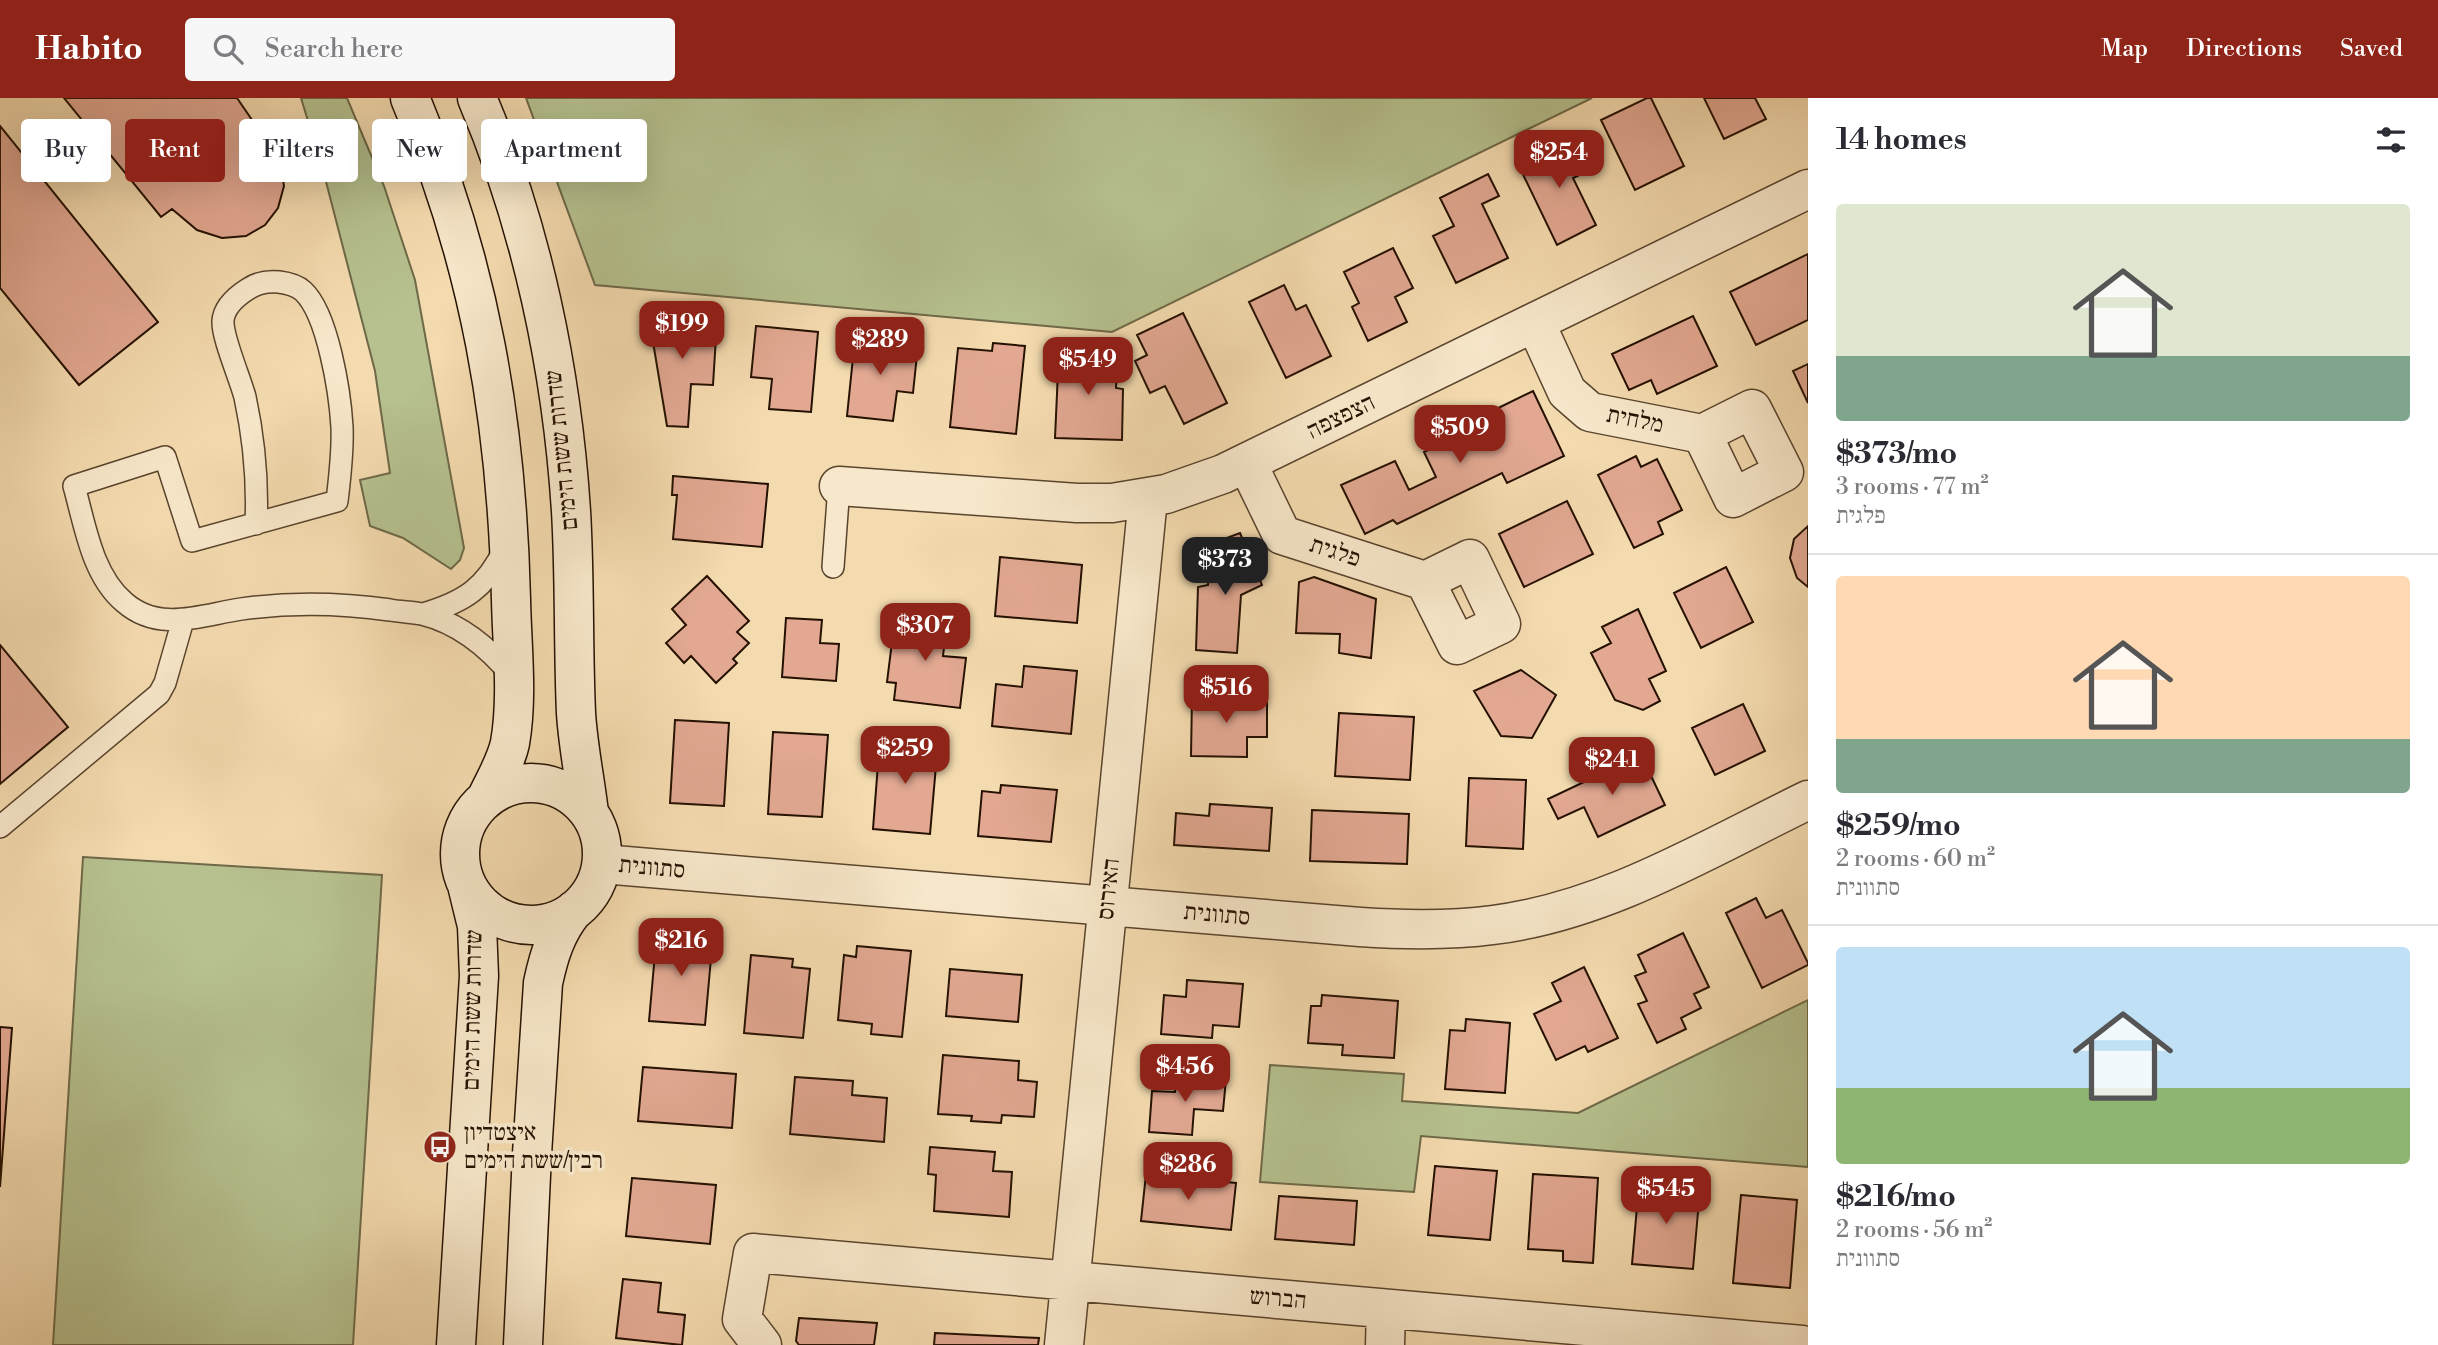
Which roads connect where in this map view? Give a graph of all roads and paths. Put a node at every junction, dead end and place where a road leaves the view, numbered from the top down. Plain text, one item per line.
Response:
1 (410, 98) edge
2 (477, 98) edge
3 (1808, 188) edge
4 (1535, 322) junction
5 (1702, 434) dead end
6 (1247, 463) junction
7 (839, 486) joint
8 (1148, 498) junction
9 (256, 524) junction
10 (510, 537) junction
11 (832, 567) dead end
12 (1425, 580) dead end
13 (423, 614) junction
14 (183, 620) junction
15 (513, 678) junction
16 (487, 797) junction
17 (1808, 800) edge
18 (589, 813) junction
19 (0, 827) edge
20 (602, 864) junction
21 (467, 885) junction
22 (1107, 906) junction
23 (574, 910) junction
24 (1069, 1280) junction
25 (1385, 1327) edge
26 (743, 1336) edge
27 (1701, 1340) edge
28 (456, 1345) edge
29 (523, 1345) edge
30 (1064, 1345) edge
31 (1802, 1345) edge

1 - 10 street
2 - 18 street, שדרות ששת הימים
3 - 4 street, הצפצפה
4 - 5 street, מלחית
4 - 6 street, הצפצפה
6 - 8 street, הצפצפה
6 - 12 street, פלגית
7 - 8 street, הצפצפה
7 - 11 lane
8 - 22 street, האירוס
9 - 9 lane
9 - 14 lane
10 - 13 lane
10 - 15 street
13 - 14 lane
13 - 15 lane
14 - 19 lane
15 - 16 street
16 - 18 street
16 - 21 street
17 - 22 street, סתוונית
18 - 20 street
20 - 22 street, סתוונית
20 - 23 street
21 - 23 street
21 - 28 street, שדרות ששת הימים
22 - 24 street, האירוס
23 - 29 street
24 - 25 street, הברוש
24 - 26 street, הברוש
24 - 30 street, האירוס
25 - 27 street, הברוש
27 - 31 street, הברוש

